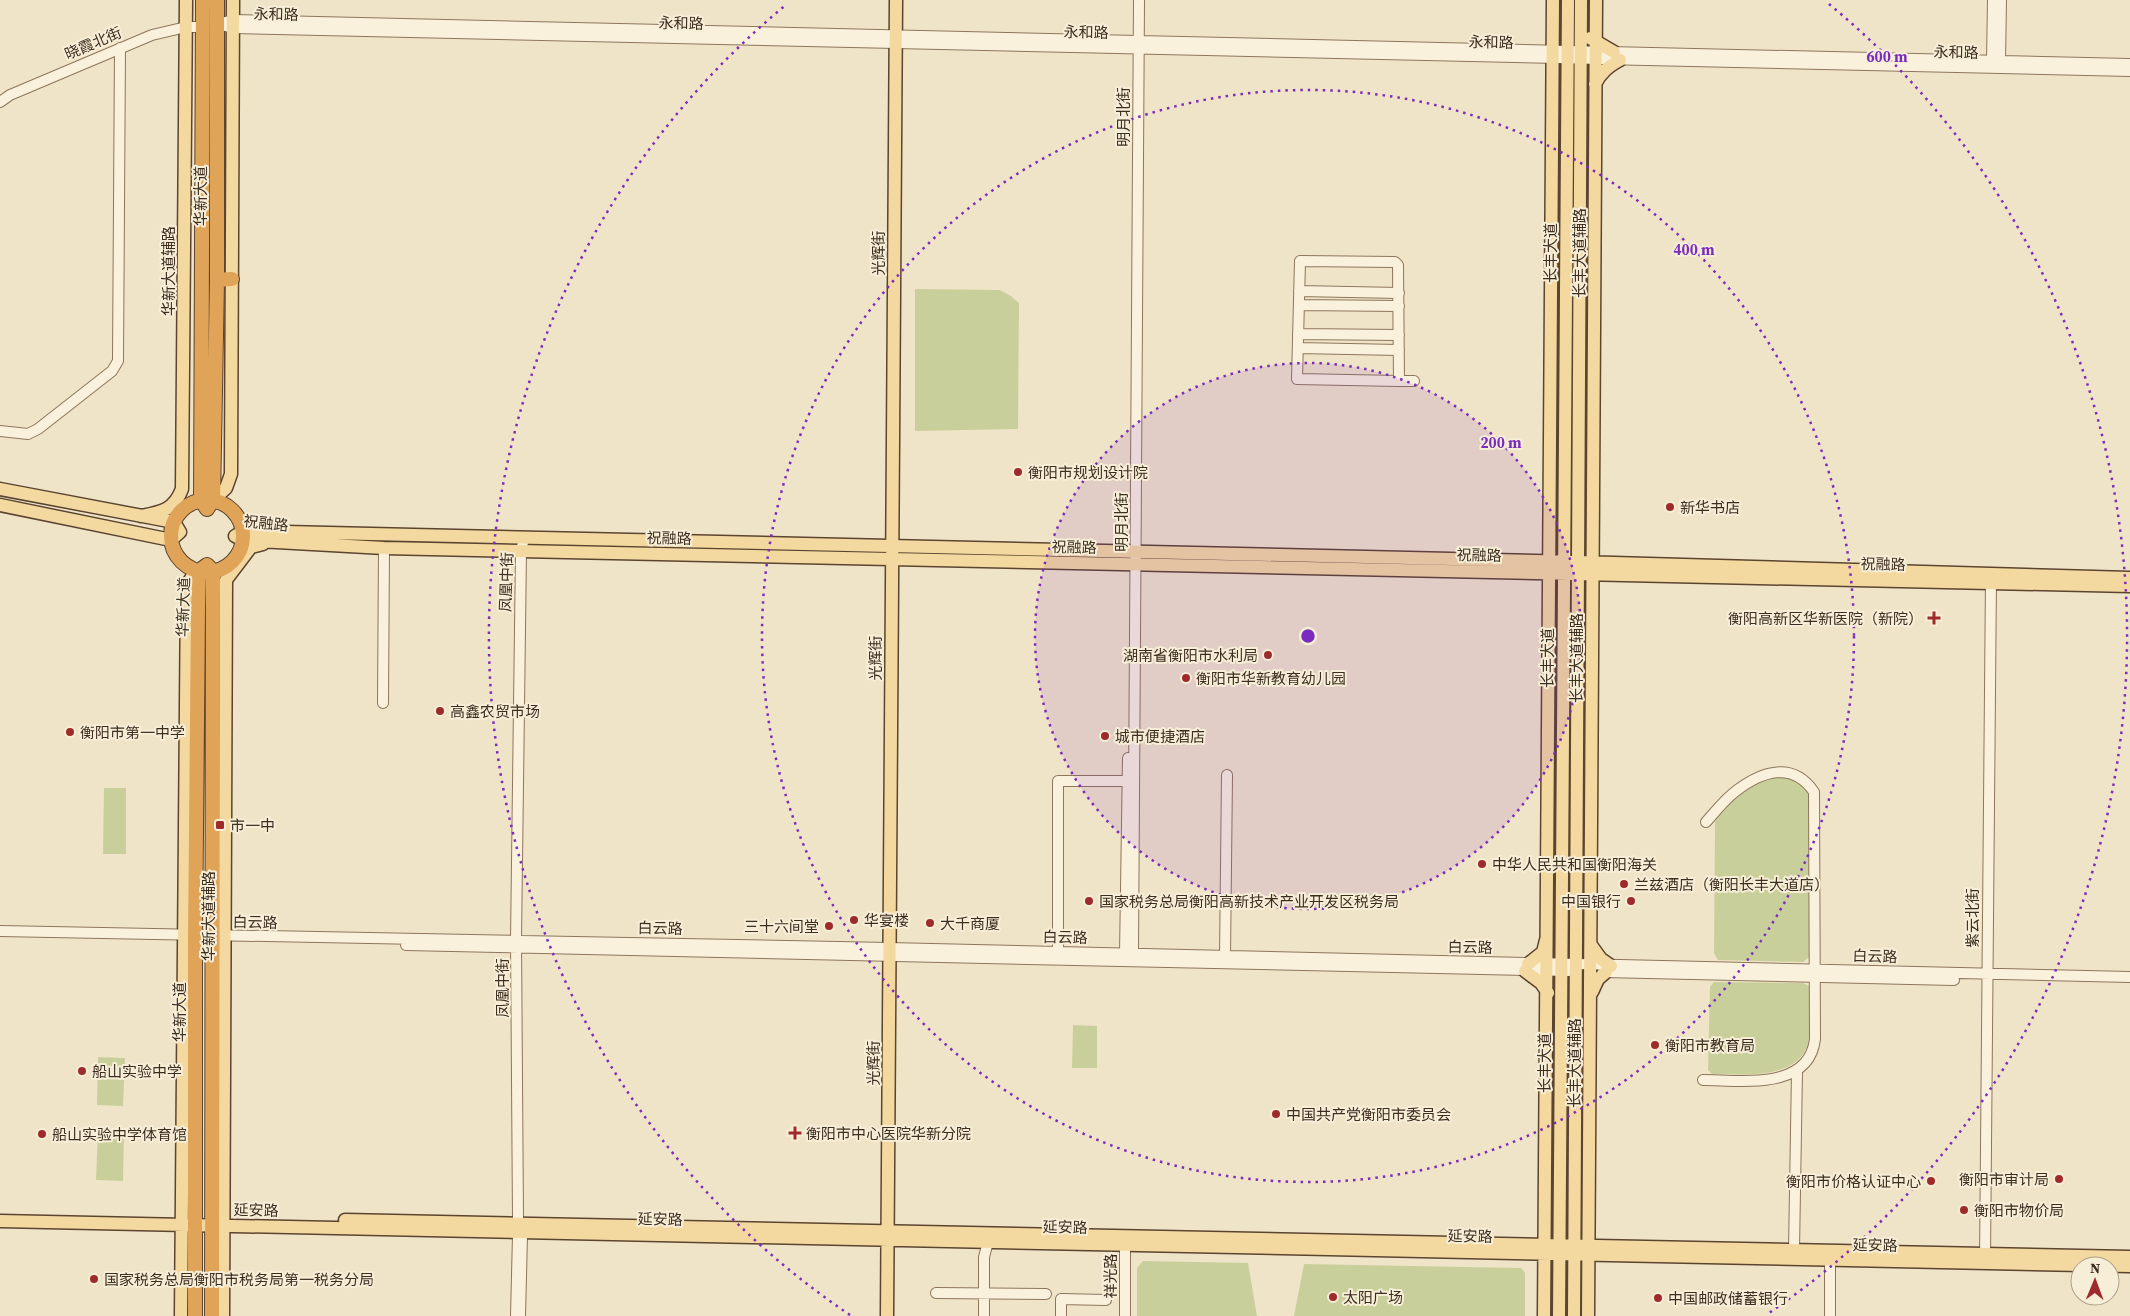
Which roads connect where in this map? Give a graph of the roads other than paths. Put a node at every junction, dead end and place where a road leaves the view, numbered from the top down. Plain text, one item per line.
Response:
1 (186, 0) edge
2 (203, 0) edge
3 (217, 0) edge
4 (233, 0) edge
5 (889, 0) edge
6 (896, 0) edge
7 (1133, 0) edge
8 (1139, 0) edge
9 (1553, 0) edge
10 (1568, 0) edge
11 (1582, 0) edge
12 (1596, 0) edge
13 (1993, 0) edge
14 (2001, 0) edge
15 (233, 24) junction
16 (210, 26) junction
17 (186, 27) junction
18 (1581, 33) junction
19 (892, 39) junction
20 (1136, 45) junction
21 (120, 48) junction
22 (1596, 51) junction
23 (1552, 54) junction
24 (1568, 55) junction
25 (1581, 55) junction
26 (1617, 56) junction
27 (1996, 64) junction
28 (2130, 64) edge
29 (2130, 72) edge
30 (1595, 84) junction
31 (0, 102) edge
32 (1579, 218) junction
33 (1595, 218) junction
34 (232, 279) junction
35 (217, 280) junction
36 (1299, 291) junction
37 (1399, 293) junction
38 (1299, 305) junction
39 (1399, 306) junction
40 (1551, 322) junction
41 (1565, 322) junction
42 (1579, 322) junction
43 (1298, 334) junction
44 (1399, 335) junction
45 (1298, 348) junction
46 (1399, 350) junction
47 (1399, 381) junction
48 (1414, 381) dead end
49 (0, 431) edge
50 (0, 490) edge
51 (207, 503) junction
52 (0, 505) edge
53 (141, 516) junction
54 (1579, 530) junction
55 (175, 531) junction
56 (1550, 534) junction
57 (240, 536) junction
58 (524, 538) junction
59 (272, 542) junction
60 (1593, 544) junction
61 (384, 548) junction
62 (524, 551) junction
63 (889, 553) junction
64 (1133, 558) junction
65 (1523, 567) junction
66 (1564, 568) junction
67 (1579, 568) junction
68 (1592, 568) junction
69 (206, 569) junction
70 (1616, 569) junction
71 (1549, 574) junction
72 (1991, 578) junction
73 (2130, 578) edge
74 (2130, 586) edge
75 (1592, 599) junction
76 (1564, 602) junction
77 (383, 703) dead end
78 (1227, 776) dead end
79 (1127, 781) junction
80 (1706, 822) dead end
81 (1591, 851) junction
82 (1577, 883) junction
83 (1577, 913) junction
84 (0, 931) edge
85 (1548, 935) junction
86 (0, 936) edge
87 (190, 938) junction
88 (218, 939) junction
89 (520, 944) junction
90 (1591, 944) junction
91 (887, 952) junction
92 (1058, 952) junction
93 (1129, 954) junction
94 (1225, 956) junction
95 (1526, 967) junction
96 (1547, 968) junction
97 (1561, 968) junction
98 (1576, 968) junction
99 (1591, 969) junction
100 (1609, 969) junction
101 (1814, 973) junction
102 (2130, 977) edge
103 (1987, 978) junction
104 (2130, 984) edge
105 (1547, 992) junction
106 (1591, 1002) junction
107 (1561, 1018) junction
108 (1797, 1071) junction
109 (1703, 1080) dead end
110 (1575, 1195) junction
111 (1545, 1208) junction
112 (0, 1212) edge
113 (0, 1221) edge
114 (189, 1221) junction
115 (218, 1221) junction
116 (1590, 1224) junction
117 (520, 1228) junction
118 (885, 1235) junction
119 (1125, 1240) junction
120 (988, 1242) junction
121 (1520, 1249) junction
122 (1544, 1249) junction
123 (1560, 1250) junction
124 (1575, 1250) junction
125 (1589, 1250) junction
126 (1794, 1250) junction
127 (1611, 1251) junction
128 (1830, 1255) junction
129 (2130, 1257) edge
130 (1984, 1258) junction
131 (2130, 1266) edge
132 (1544, 1275) junction
133 (1589, 1281) junction
134 (936, 1293) dead end
135 (984, 1294) junction
136 (1046, 1294) dead end
137 (1106, 1300) dead end
138 (1559, 1310) edge
139 (181, 1316) edge
140 (195, 1316) edge
141 (212, 1316) edge
142 (222, 1316) edge
143 (516, 1316) edge
144 (520, 1316) edge
145 (882, 1316) edge
146 (887, 1316) edge
147 (984, 1316) edge
148 (1061, 1316) edge
149 (1126, 1316) edge
150 (1544, 1316) edge
151 (1574, 1316) edge
152 (1588, 1316) edge
153 (1830, 1316) edge

1 - 17 main road, 华新大道辅路
2 - 16 highway, 华新大道
3 - 16 highway, 华新大道
4 - 15 main road
5 - 19 main road, 光辉街
6 - 19 main road, 光辉街
7 - 20 street, 明月北街
8 - 20 street, 明月北街
9 - 23 main road, 长丰大道辅路
10 - 24 main road, 长丰大道
11 - 18 main road, 长丰大道
12 - 22 main road, 长丰大道辅路
13 - 27 street
14 - 27 street
15 - 16 street, 永和路
15 - 19 street, 永和路
15 - 34 main road
16 - 17 street, 晓霞北街
16 - 35 highway, 华新大道
16 - 51 highway, 华新大道
17 - 21 street, 晓霞北街
17 - 53 main road, 华新大道辅路
18 - 22 main road
18 - 25 main road, 长丰大道
19 - 20 street, 永和路
19 - 63 main road, 光辉街
20 - 23 street, 永和路
20 - 64 street, 明月北街
21 - 31 street, 晓霞北街
21 - 49 street
22 - 25 street, 永和路
22 - 26 main road
22 - 26 street, 永和路
22 - 30 main road, 长丰大道辅路
23 - 24 street, 永和路
23 - 40 main road, 长丰大道辅路
24 - 25 street, 永和路
24 - 41 main road, 长丰大道
25 - 32 main road, 长丰大道
26 - 27 street, 永和路
26 - 30 main road
27 - 28 street, 永和路
27 - 29 street, 永和路
30 - 33 main road, 长丰大道辅路
32 - 33 main road
32 - 42 main road, 长丰大道
33 - 60 main road, 长丰大道辅路
34 - 35 highway
34 - 51 main road
35 - 51 highway, 华新大道
36 - 37 street
36 - 37 street
36 - 38 street
37 - 39 street
38 - 39 street
38 - 43 street
39 - 44 street
40 - 41 main road
40 - 56 main road, 长丰大道辅路
41 - 42 main road
41 - 66 main road, 长丰大道
42 - 54 main road, 长丰大道
43 - 44 street
43 - 45 street
44 - 46 street
45 - 46 street
45 - 47 street
46 - 47 street
47 - 48 street
50 - 53 main road
51 - 55 highway
51 - 57 highway
52 - 55 main road
53 - 55 main road
54 - 60 main road
54 - 67 main road, 长丰大道
55 - 69 highway
56 - 65 main road
56 - 71 main road, 长丰大道辅路
57 - 58 main road, 祝融路
57 - 59 main road, 祝融路
57 - 69 highway
58 - 62 street, 凤凰中街
58 - 63 main road, 祝融路
59 - 61 main road, 祝融路
59 - 88 main road, 华新大道辅路
60 - 68 main road, 长丰大道辅路
60 - 70 main road
61 - 62 main road, 祝融路
61 - 77 street
62 - 63 main road, 祝融路
62 - 89 street, 凤凰中街
63 - 64 main road, 祝融路
63 - 91 main road, 光辉街
64 - 65 main road, 祝融路
64 - 79 street, 明月北街
64 - 93 street, 明月北街
65 - 71 main road, 祝融路
65 - 71 main road
66 - 67 main road, 祝融路
66 - 71 main road, 祝融路
66 - 76 main road, 长丰大道
67 - 68 main road, 祝融路
67 - 82 main road, 长丰大道
68 - 70 main road, 祝融路
68 - 75 main road, 长丰大道辅路
69 - 87 highway, 华新大道
69 - 88 highway, 华新大道
70 - 72 main road, 祝融路
70 - 75 main road
71 - 76 main road
71 - 85 main road, 长丰大道辅路
72 - 73 main road, 祝融路
72 - 74 main road, 祝融路
72 - 103 street, 紫云北街
75 - 81 main road, 长丰大道辅路
76 - 97 main road, 长丰大道
78 - 94 street
79 - 92 street
79 - 93 street, 明月北街
80 - 101 street
81 - 82 main road
81 - 90 main road, 长丰大道辅路
82 - 83 main road, 长丰大道
83 - 90 main road
83 - 98 main road, 长丰大道
84 - 87 street, 白云路
85 - 95 main road
85 - 96 main road, 长丰大道辅路
86 - 87 street, 白云路
87 - 88 street, 白云路
87 - 114 highway, 华新大道
88 - 89 street, 白云路
88 - 115 highway, 华新大道
89 - 91 street, 白云路
89 - 117 street, 凤凰中街
90 - 99 main road, 长丰大道辅路
90 - 100 main road
91 - 92 street, 白云路
91 - 95 street, 白云路
91 - 118 main road, 光辉街
92 - 93 street, 白云路
93 - 94 street, 白云路
94 - 95 street, 白云路
95 - 96 street, 白云路
95 - 105 main road
96 - 97 street, 白云路
96 - 105 main road, 长丰大道辅路
97 - 98 street, 白云路
97 - 107 main road, 长丰大道
98 - 99 street, 白云路
98 - 110 main road, 长丰大道
99 - 100 street, 白云路
99 - 106 main road, 长丰大道辅路
100 - 101 street, 白云路
100 - 106 main road
101 - 103 street, 白云路
101 - 108 street
102 - 103 street, 白云路
103 - 104 street, 白云路
103 - 130 street, 紫云北街
105 - 107 main road
105 - 111 main road, 长丰大道辅路
106 - 116 main road, 长丰大道辅路
107 - 123 main road, 长丰大道
108 - 109 street
108 - 126 street
110 - 116 main road
110 - 124 main road, 长丰大道
111 - 121 main road
111 - 122 main road, 长丰大道辅路
112 - 114 main road, 延安路
113 - 114 main road, 延安路
114 - 115 main road, 延安路
114 - 139 main road
114 - 140 highway, 华新大道
115 - 117 main road, 延安路
115 - 141 highway, 华新大道
115 - 142 main road
116 - 125 main road, 长丰大道辅路
116 - 127 main road
117 - 118 main road, 延安路
117 - 143 street, 凤凰中街
117 - 144 street, 凤凰中街
118 - 119 main road, 延安路
118 - 120 main road, 延安路
118 - 145 main road, 光辉街
118 - 146 main road, 光辉街
119 - 120 main road, 延安路
119 - 121 main road, 延安路
119 - 149 street, 祥光路
120 - 135 street
121 - 122 main road, 延安路
121 - 132 main road
122 - 123 main road, 延安路
122 - 132 main road, 长丰大道辅路
123 - 124 main road, 延安路
123 - 138 main road, 长丰大道
124 - 125 main road, 延安路
124 - 151 main road, 长丰大道
125 - 127 main road, 延安路
125 - 133 main road, 长丰大道辅路
126 - 127 main road, 延安路
126 - 128 main road, 延安路
127 - 128 main road, 延安路
127 - 133 main road
128 - 130 main road, 延安路
128 - 153 street
129 - 130 main road, 延安路
130 - 131 main road, 延安路
132 - 138 main road
132 - 150 main road, 长丰大道辅路
133 - 152 main road, 长丰大道辅路
134 - 135 street
135 - 136 street
135 - 147 street
137 - 148 street

